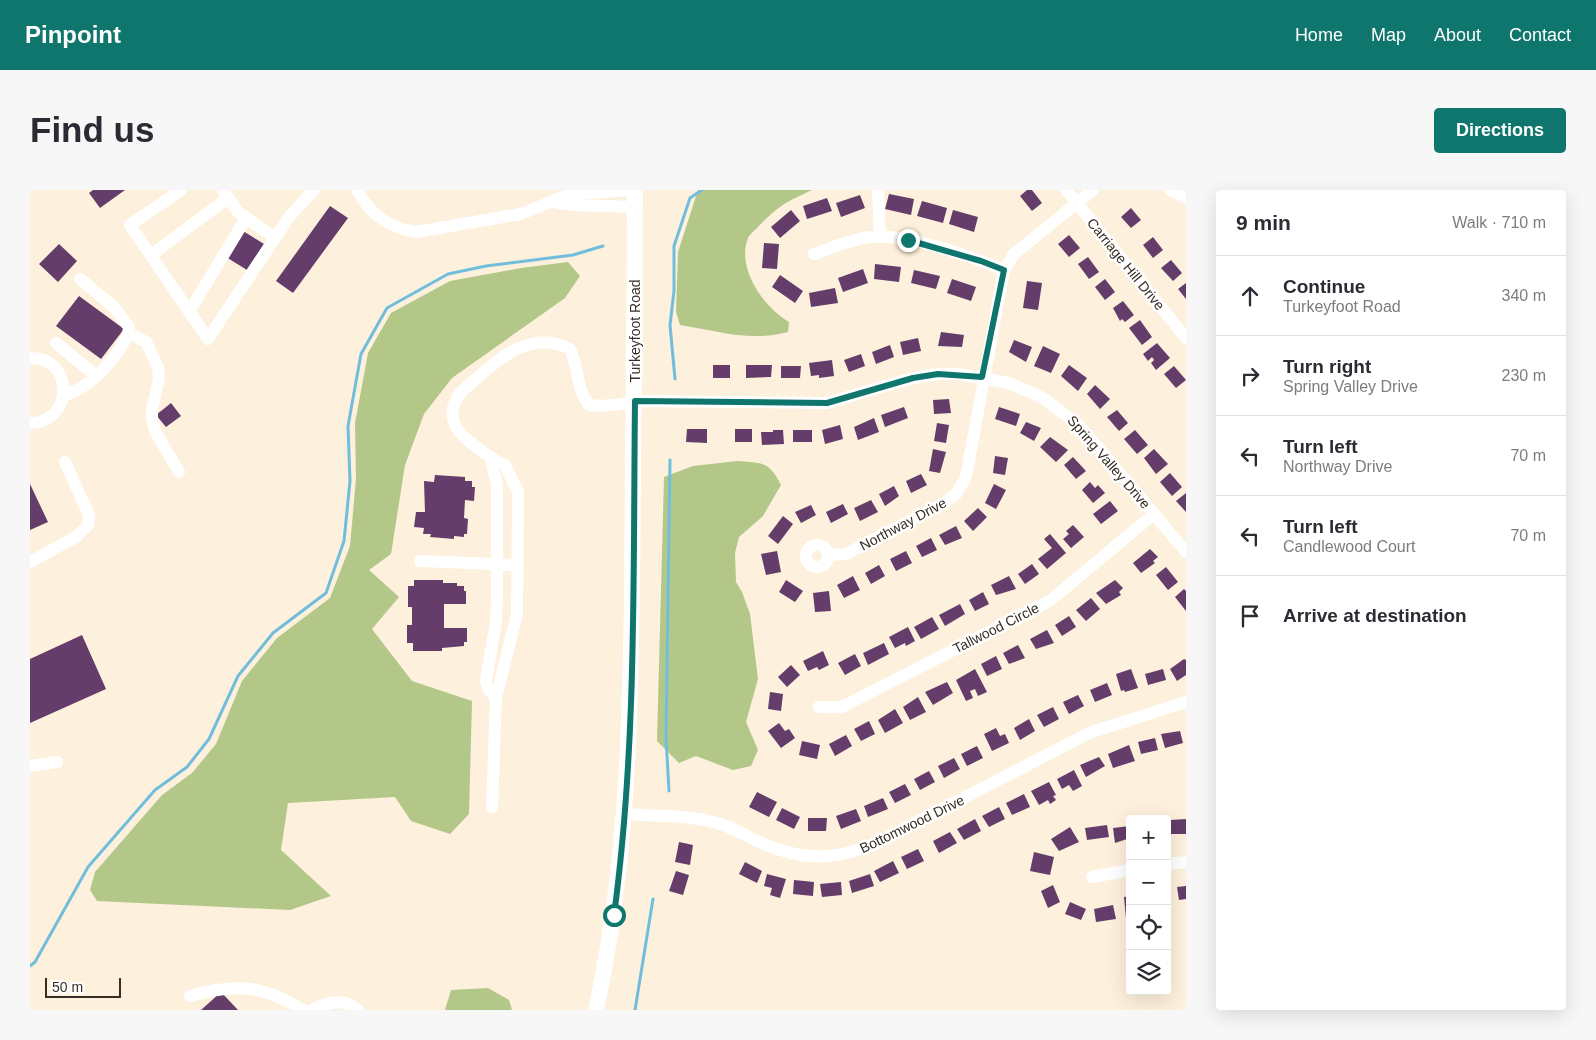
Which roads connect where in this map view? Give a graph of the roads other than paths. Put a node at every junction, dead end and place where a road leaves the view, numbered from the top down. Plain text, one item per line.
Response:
1 (181, 190) edge
2 (314, 190) edge
3 (357, 190) edge
4 (635, 190) edge
5 (878, 190) edge
6 (1066, 190) edge
7 (1093, 190) edge
8 (1170, 190) edge
9 (225, 194) edge
10 (1186, 198) edge
11 (553, 202) junction
12 (1076, 203) junction
13 (635, 207) junction
14 (246, 218) junction
15 (880, 236) junction
16 (275, 238) junction
17 (814, 254) dead end
18 (151, 255) junction
19 (1004, 270) junction
20 (80, 279) dead end
21 (189, 312) junction
22 (129, 332) junction
23 (1186, 338) edge
24 (56, 343) dead end
25 (30, 358) edge
26 (95, 375) junction
27 (982, 377) junction
28 (64, 396) junction
29 (635, 401) junction
30 (30, 423) edge
31 (490, 459) junction
32 (64, 462) dead end
33 (179, 472) dead end
34 (1154, 514) junction
35 (1186, 552) edge
36 (829, 555) dead end
37 (420, 561) dead end
38 (30, 562) edge
39 (497, 564) junction
40 (517, 565) junction
41 (496, 698) junction
42 (1186, 702) edge
43 (819, 707) dead end
44 (57, 762) dead end
45 (30, 766) edge
46 (492, 807) dead end
47 (625, 814) junction
48 (1186, 862) edge
49 (1171, 864) edge
50 (1126, 871) edge
51 (1092, 877) dead end
52 (190, 996) dead end
53 (303, 1010) edge
54 (312, 1010) edge
55 (358, 1010) edge
56 (596, 1010) edge

1 - 18 street
2 - 16 street
3 - 11 street
4 - 11 street
4 - 13 main road, Turkeyfoot Road
5 - 15 street
6 - 12 street, Carriage Hill Drive
7 - 12 street, Northway Drive
8 - 10 street
9 - 14 street
9 - 18 street
11 - 13 street
12 - 19 street, Northway Drive
12 - 23 street, Carriage Hill Drive
13 - 29 main road, Turkeyfoot Road
14 - 16 street
14 - 21 street
15 - 17 street
15 - 19 street
16 - 21 street
18 - 21 street
19 - 27 street, Northway Drive
20 - 22 street
22 - 26 street
22 - 33 street
24 - 26 street
25 - 28 street
26 - 28 street
27 - 29 street, Spring Valley Drive
27 - 34 street, Spring Valley Drive
27 - 36 street, Northway Drive
28 - 30 street
29 - 31 street, Spring Valley Drive
29 - 47 main road, Turkeyfoot Road
31 - 39 street
31 - 40 street
32 - 38 street
34 - 35 street, Spring Valley Drive
34 - 43 street, Tallwood Circle
37 - 39 street
39 - 40 street
39 - 41 street
40 - 41 street
41 - 46 street
42 - 47 street, Bottomwood Drive
44 - 45 street
47 - 56 main road, Turkeyfoot Road
48 - 49 street
50 - 51 street
52 - 53 street
54 - 55 street

